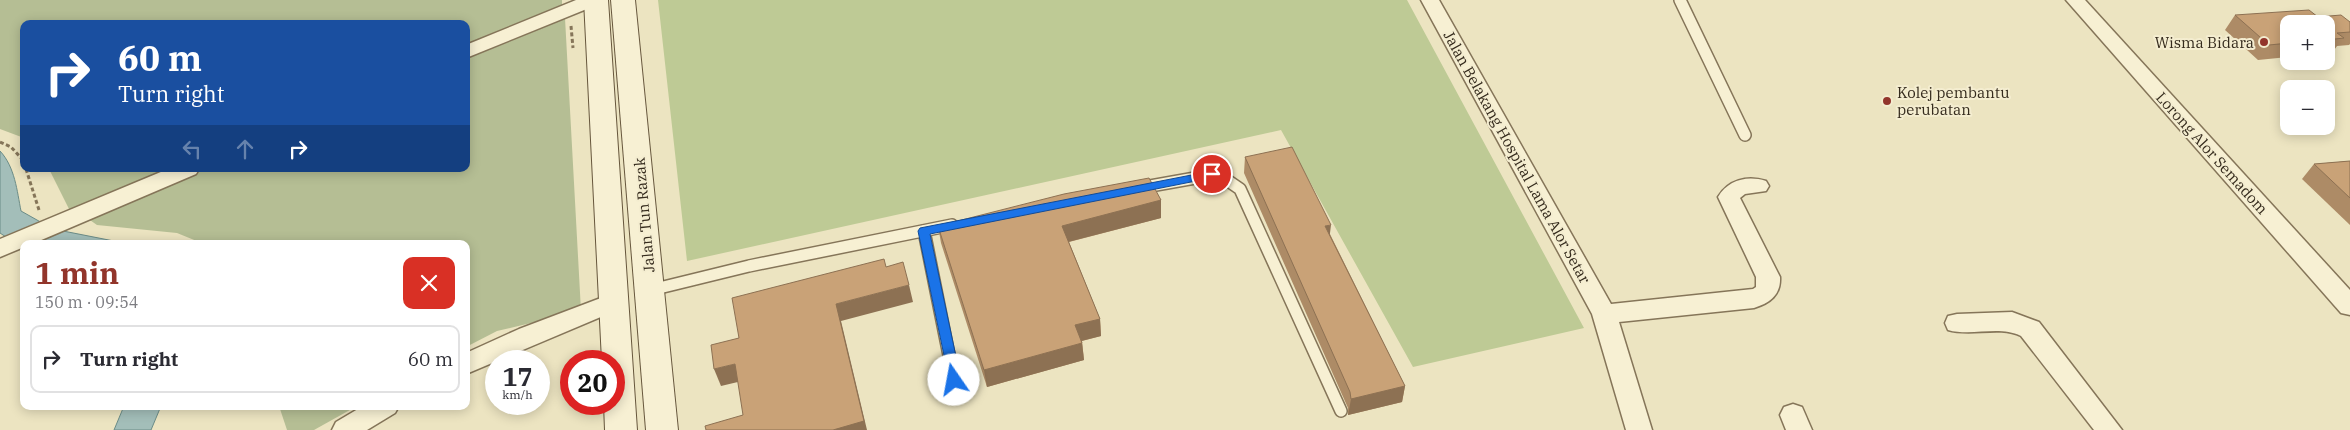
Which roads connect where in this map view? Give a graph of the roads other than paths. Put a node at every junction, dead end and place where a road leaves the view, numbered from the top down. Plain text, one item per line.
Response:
1 (592, 0) edge
2 (596, 0) edge
3 (623, 0) edge
4 (1430, 0) edge
5 (1680, 0) edge
6 (2075, 0) edge
7 (470, 50) edge
8 (1744, 135) dead end
9 (181, 172) edge
10 (1758, 186) dead end
11 (1125, 191) edge
12 (962, 223) edge
13 (924, 231) junction
14 (0, 248) edge
15 (651, 290) junction
16 (614, 302) junction
17 (2350, 306) edge
18 (1604, 314) junction
19 (1957, 323) dead end
20 (470, 362) edge
21 (954, 380) dead end
22 (379, 410) edge
23 (1341, 411) dead end
24 (345, 430) edge
25 (621, 430) edge
26 (662, 430) edge
27 (1639, 430) edge
28 (2110, 430) edge

1 - 7 street
2 - 16 main road
3 - 15 main road, Jalan Tun Razak
4 - 18 street, Jalan Belakang Hospital Lama Alor Setar
5 - 8 lane
6 - 17 street, Lorong Alor Semadom
9 - 14 street
10 - 18 street
11 - 23 lane
12 - 13 lane
13 - 15 lane
13 - 21 lane
15 - 26 main road, Jalan Tun Razak
16 - 20 street
16 - 25 main road
18 - 27 street, Jalan Belakang Hospital Lama Alor Setar
19 - 28 street
22 - 24 street

